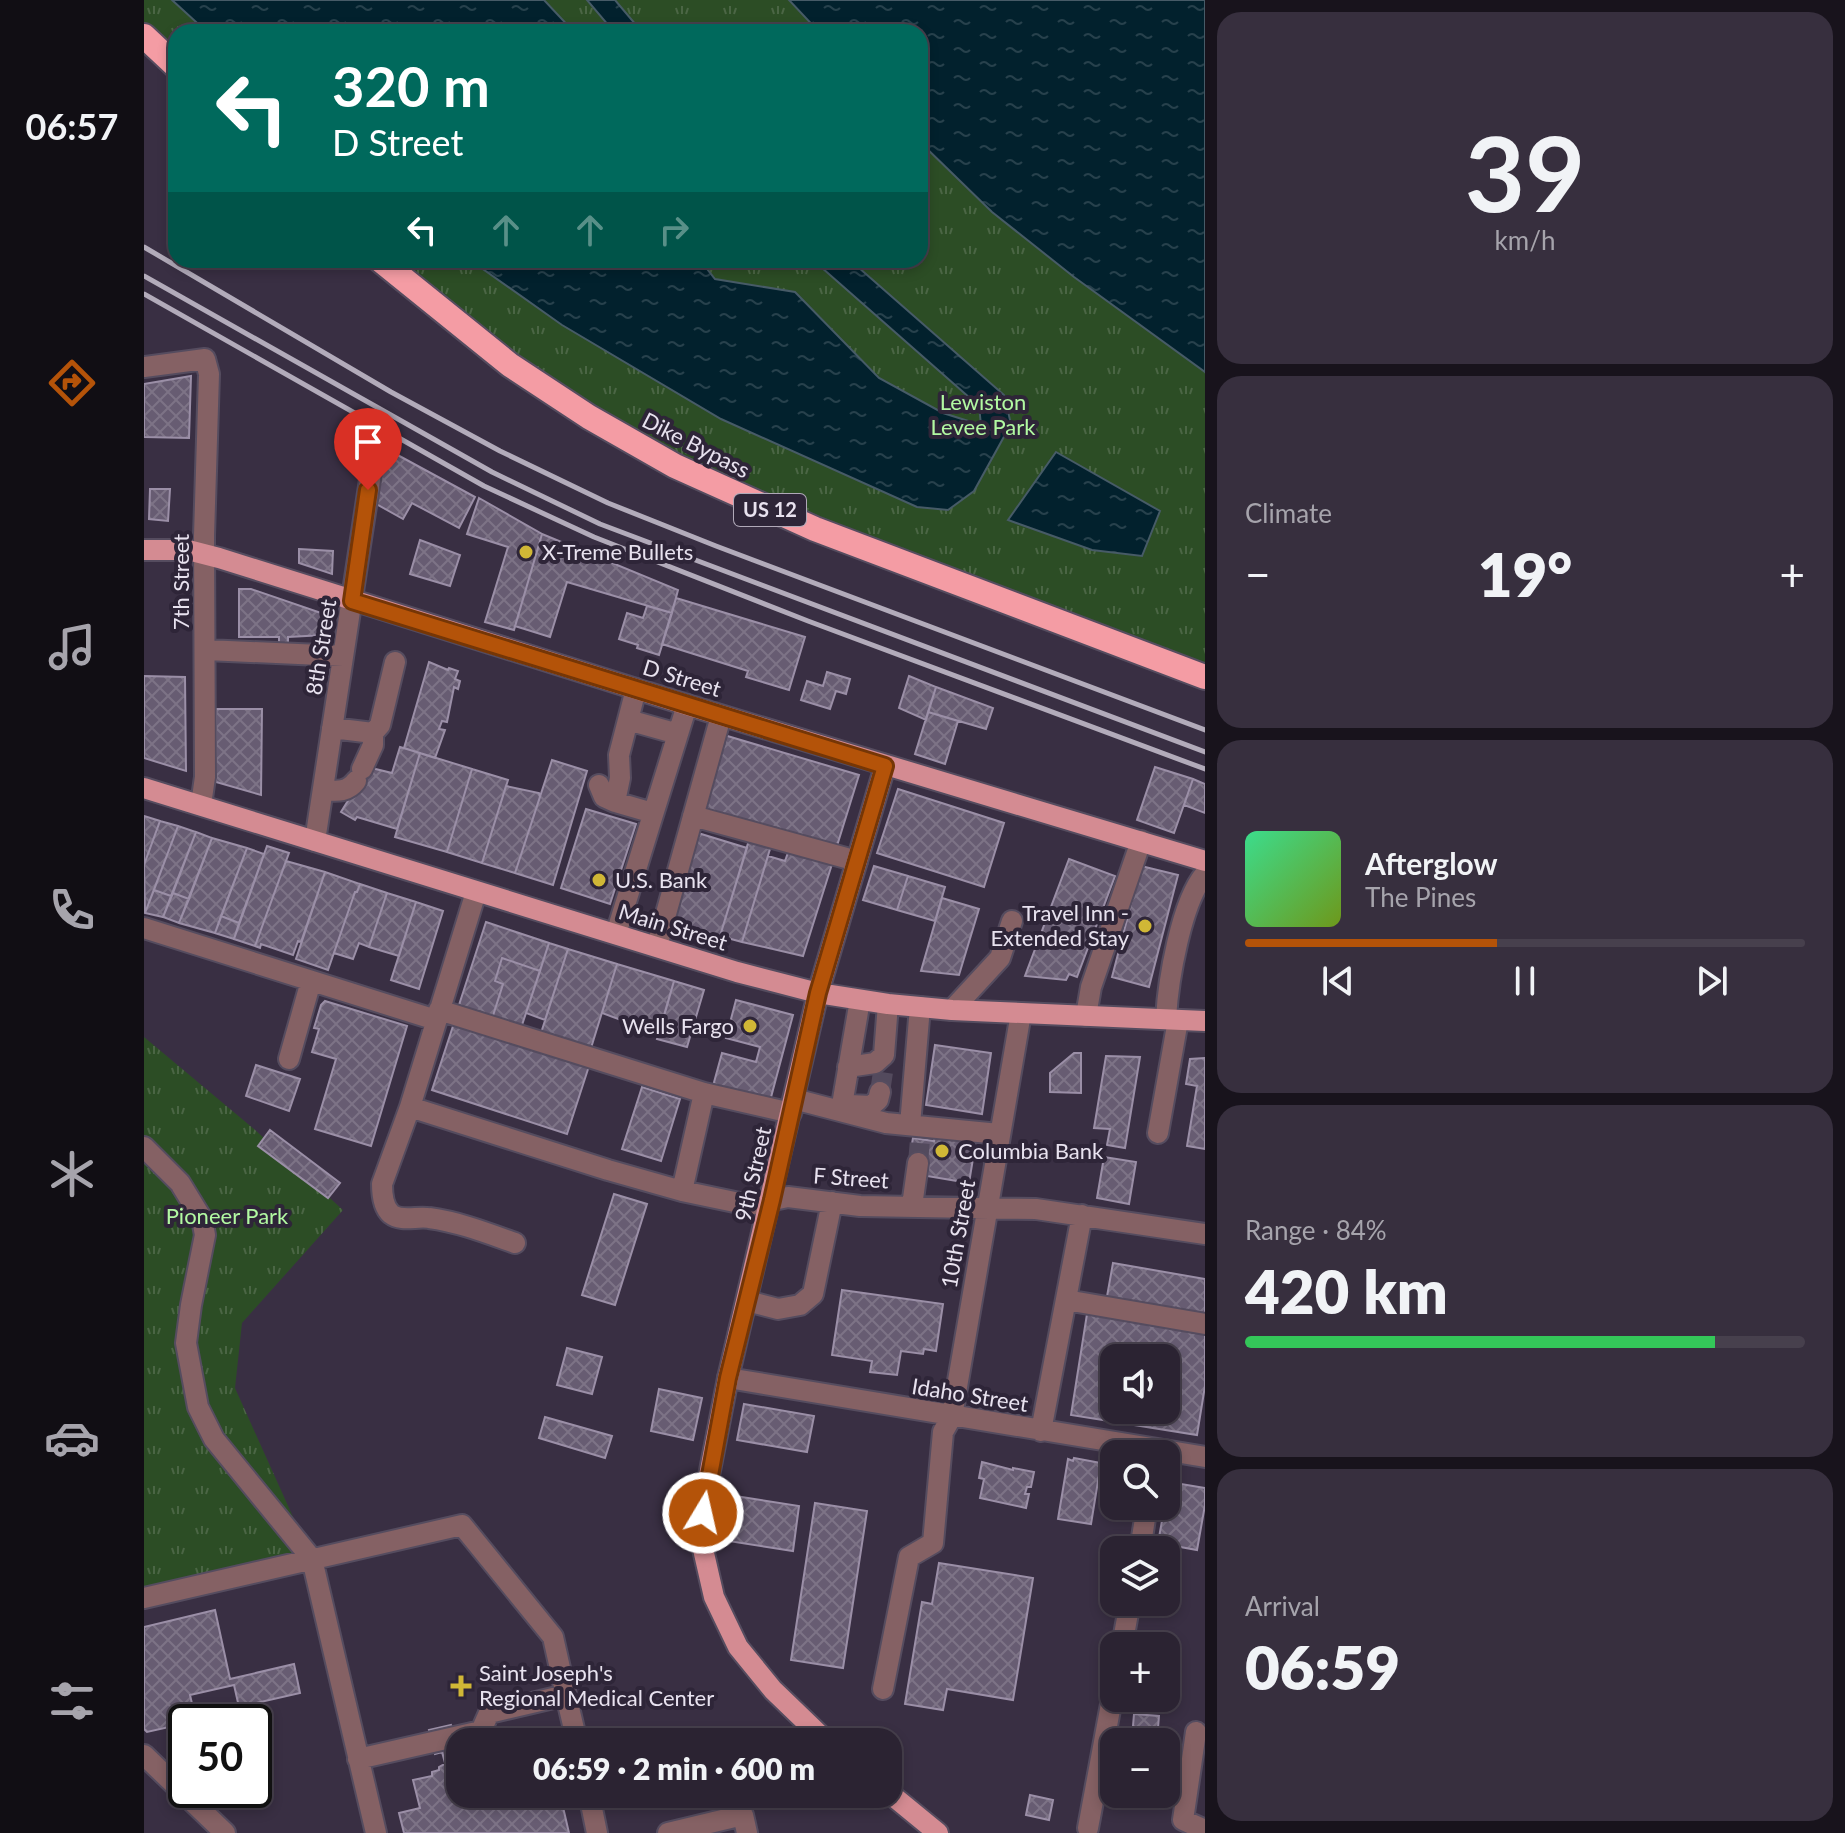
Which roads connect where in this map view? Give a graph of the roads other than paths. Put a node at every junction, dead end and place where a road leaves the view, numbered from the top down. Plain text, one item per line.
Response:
1 (144, 36) edge
2 (168, 58) edge
3 (390, 268) edge
4 (144, 367) edge
5 (373, 460) dead end
6 (144, 550) edge
7 (205, 554) junction
8 (352, 601) junction
9 (206, 650) junction
10 (343, 656) junction
11 (395, 662) dead end
12 (1205, 677) edge
13 (636, 689) junction
14 (687, 705) junction
15 (721, 716) junction
16 (628, 720) junction
17 (332, 728) junction
18 (373, 733) junction
19 (678, 734) junction
20 (619, 755) junction
21 (885, 766) junction
22 (144, 788) edge
23 (323, 790) junction
24 (615, 802) junction
25 (201, 805) junction
26 (653, 813) junction
27 (693, 816) junction
28 (315, 841) junction
29 (1141, 841) junction
30 (857, 861) junction
31 (1205, 861) edge
32 (1205, 874) edge
33 (476, 892) junction
34 (1012, 921) dead end
35 (144, 928) edge
36 (616, 934) junction
37 (657, 946) junction
38 (311, 981) junction
39 (818, 993) junction
40 (860, 1000) junction
41 (888, 1004) junction
42 (920, 1007) junction
43 (952, 1010) junction
44 (1021, 1013) junction
45 (437, 1015) junction
46 (1086, 1016) junction
47 (1205, 1018) edge
48 (1172, 1020) junction
49 (289, 1059) dead end
50 (848, 1067) junction
51 (882, 1073) junction
52 (704, 1093) junction
53 (793, 1106) junction
54 (410, 1107) junction
55 (842, 1108) junction
56 (917, 1130) junction
57 (1158, 1133) dead end
58 (999, 1134) junction
59 (144, 1147) edge
60 (918, 1163) tunnel mouth
61 (682, 1191) junction
62 (772, 1200) junction
63 (832, 1202) junction
64 (912, 1206) junction
65 (987, 1206) junction
66 (1082, 1215) junction
67 (1205, 1234) edge
68 (515, 1243) dead end
69 (1066, 1300) junction
70 (747, 1301) junction
71 (1205, 1324) edge
72 (728, 1378) junction
73 (952, 1416) junction
74 (1041, 1431) junction
75 (1100, 1442) edge
76 (1180, 1454) edge
77 (1205, 1457) edge
78 (312, 1559) junction
79 (144, 1598) edge
80 (883, 1689) dead end
81 (566, 1695) junction
82 (1110, 1712) edge
83 (574, 1728) edge
84 (812, 1728) edge
85 (1196, 1732) dead end
86 (144, 1755) edge
87 (358, 1759) junction
88 (902, 1803) edge
89 (592, 1808) edge
90 (745, 1824) edge
91 (1088, 1828) dead end
92 (1205, 1830) edge
93 (225, 1833) edge
94 (376, 1833) edge
95 (597, 1833) edge
96 (668, 1833) edge
97 (938, 1833) edge

1 - 2 highway
3 - 12 highway, Dike Bypass / US 12
4 - 7 street, 7th Street
5 - 8 street, 8th Street
6 - 7 main road, D Street
7 - 8 main road, D Street
7 - 9 street, 7th Street
8 - 10 street, 8th Street
8 - 13 main road, D Street
9 - 10 street
9 - 25 street, 7th Street
10 - 17 street, 8th Street
11 - 18 street
13 - 14 main road, D Street
13 - 16 street
14 - 15 main road, D Street
14 - 19 street
15 - 21 main road, D Street
15 - 27 street
16 - 19 street
16 - 20 street
17 - 18 street
17 - 23 street, 8th Street
18 - 23 street
19 - 26 street
20 - 24 street
20 - 24 street
21 - 29 main road, D Street
21 - 30 main road, 9th Street
22 - 25 main road, Main Street
23 - 28 street, 8th Street
24 - 26 street
25 - 28 main road, Main Street
26 - 36 street
27 - 30 street
27 - 37 street
28 - 33 main road, Main Street
29 - 31 main road, D Street
29 - 46 street
30 - 39 main road, 9th Street
32 - 48 street
33 - 36 main road, Main Street
33 - 45 street
34 - 43 street
35 - 38 street
36 - 37 main road, Main Street
37 - 39 main road, Main Street
38 - 45 street
38 - 49 street
39 - 40 main road, Main Street
39 - 53 main road, 9th Street
40 - 41 main road, Main Street
40 - 50 street
41 - 42 main road, Main Street
41 - 51 street
42 - 43 main road, Main Street
42 - 56 street
43 - 44 main road, Main Street
44 - 46 main road, Main Street
44 - 58 street, 10th Street
45 - 52 street
45 - 54 street
46 - 48 main road, Main Street
47 - 48 main road, Main Street
48 - 57 street
50 - 51 street
50 - 55 street
51 - 55 street
52 - 53 street
52 - 61 street
53 - 55 street
53 - 62 main road, 9th Street
54 - 61 street, F Street
54 - 68 street
55 - 56 street
56 - 58 street
58 - 65 street, 10th Street
59 - 78 street
60 - 64 street
61 - 62 street, F Street
62 - 63 street, F Street
62 - 70 main road, 9th Street
63 - 64 street, F Street
63 - 70 street
64 - 65 street, F Street
65 - 66 street, F Street
65 - 73 street, 10th Street
66 - 67 street, F Street
66 - 69 street
69 - 71 street
69 - 74 street
70 - 72 main road, 9th Street
72 - 73 street, Idaho Street
72 - 84 main road, 9th Street
73 - 74 street, Idaho Street
73 - 80 street, 10th Street
74 - 75 street, Idaho Street
76 - 77 street, Idaho Street
78 - 79 street
78 - 81 street
78 - 87 street
81 - 83 street
81 - 87 street
82 - 91 street
85 - 92 street
86 - 93 street
87 - 94 street
88 - 97 main road
89 - 95 street
90 - 96 street

